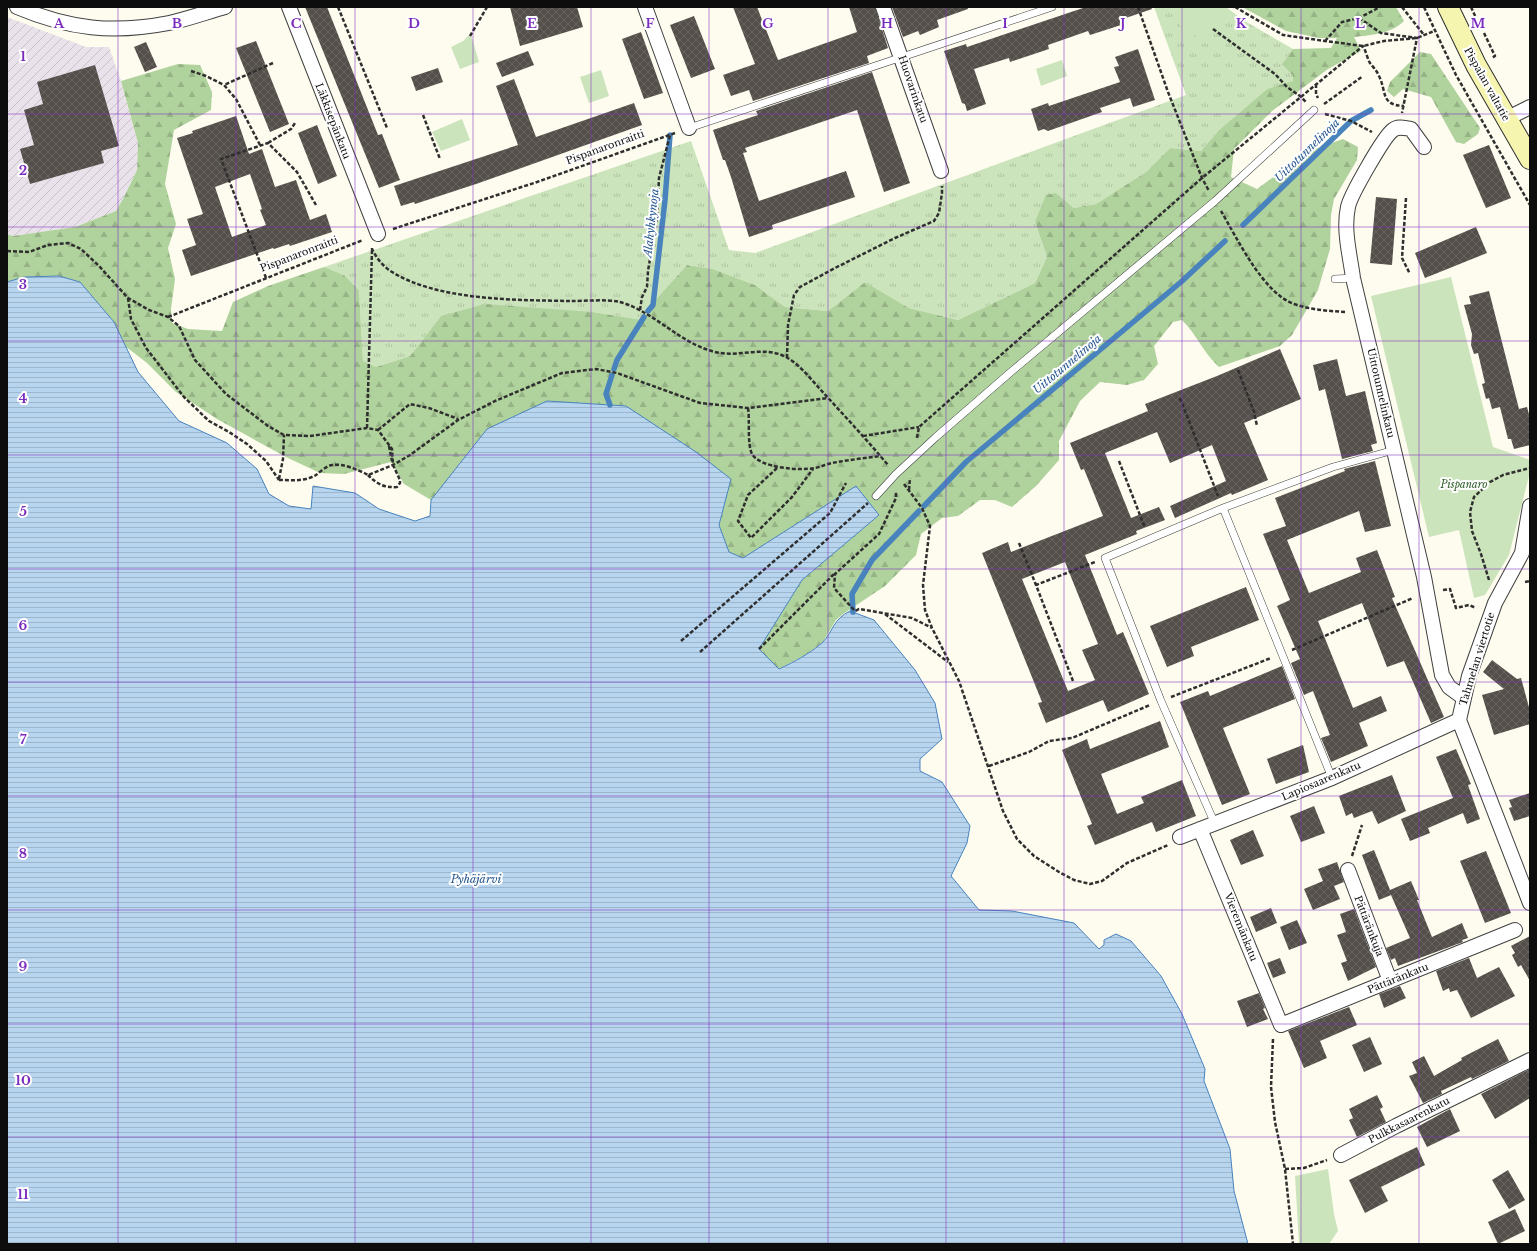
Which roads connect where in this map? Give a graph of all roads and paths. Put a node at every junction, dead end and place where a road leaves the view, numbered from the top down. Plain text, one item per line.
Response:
1 (17, 7) edge
2 (225, 7) edge
3 (289, 7) edge
4 (338, 7) edge
5 (487, 7) edge
6 (645, 7) edge
7 (883, 7) edge
8 (1052, 7) edge
9 (1235, 7) edge
10 (1380, 7) edge
11 (1402, 7) edge
12 (1424, 7) edge
13 (1448, 7) edge
14 (1471, 7) edge
15 (1359, 18) junction
16 (1479, 24) dead end
17 (1214, 29) dead end
18 (1434, 31) junction
19 (1482, 31) dead end
20 (1424, 35) junction
21 (470, 36) dead end
22 (1417, 38) junction
23 (1325, 41) junction
24 (1363, 46) junction
25 (902, 56) junction
26 (1495, 56) dead end
27 (273, 63) dead end
28 (191, 71) dead end
29 (1363, 76) dead end
30 (1316, 84) junction
31 (224, 85) junction
32 (1300, 96) junction
33 (1326, 103) junction
34 (1404, 106) junction
35 (1530, 107) edge
36 (1314, 110) junction
37 (423, 114) dead end
38 (1506, 119) junction
39 (294, 122) dead end
40 (1400, 122) junction
41 (387, 128) dead end
42 (689, 128) junction
43 (670, 134) junction
44 (1385, 139) junction
45 (268, 143) junction
46 (260, 145) junction
47 (1424, 147) dead end
48 (440, 159) dead end
49 (1530, 159) edge
50 (941, 171) joint
51 (1406, 198) dead end
52 (316, 205) dead end
53 (1530, 205) edge
54 (378, 234) junction
55 (372, 249) junction
56 (7, 251) edge
57 (1410, 274) dead end
58 (266, 278) junction
59 (1353, 278) junction
60 (1335, 279) dead end
61 (128, 298) junction
62 (640, 310) junction
63 (168, 316) junction
64 (787, 358) junction
65 (1238, 370) dead end
66 (828, 398) junction
67 (1180, 398) dead end
68 (748, 408) junction
69 (458, 420) junction
70 (1257, 426) dead end
71 (919, 427) junction
72 (367, 428) junction
73 (378, 430) junction
74 (284, 435) junction
75 (862, 436) junction
76 (1394, 450) junction
77 (881, 456) junction
78 (913, 459) junction
79 (1119, 461) dead end
80 (392, 465) junction
81 (777, 468) junction
82 (1530, 468) edge
83 (813, 469) junction
84 (368, 474) junction
85 (896, 474) junction
86 (279, 480) junction
87 (846, 484) dead end
88 (909, 490) junction
89 (876, 496) joint
90 (1530, 506) edge
91 (1223, 508) junction
92 (1149, 539) junction
93 (1019, 543) dead end
94 (1105, 558) junction
95 (835, 574) junction
96 (1036, 585) junction
97 (1490, 586) dead end
98 (1437, 592) dead end
99 (1415, 597) dead end
100 (1469, 605) dead end
101 (884, 614) junction
102 (932, 628) junction
103 (681, 641) dead end
104 (759, 648) dead end
105 (700, 652) dead end
106 (1282, 654) junction
107 (949, 663) junction
108 (1073, 681) dead end
109 (1464, 698) junction
110 (1161, 701) junction
111 (1459, 720) junction
112 (989, 766) junction
113 (1332, 778) junction
114 (1215, 824) junction
115 (1362, 825) dead end
116 (1200, 829) junction
117 (1180, 837) joint
118 (1348, 870) joint
119 (1530, 903) edge
120 (1515, 930) dead end
121 (1390, 981) junction
122 (1281, 1025) junction
123 (1530, 1060) edge
124 (1341, 1156) joint
125 (1285, 1169) junction
126 (1293, 1244) edge

1 - 2 street
3 - 54 street, Läkkisepänkatu
4 - 41 path
5 - 21 path
6 - 42 street
7 - 25 street, Huovarinkatu
8 - 25 lane
9 - 23 path
10 - 15 path
11 - 20 path
12 - 18 path
13 - 38 main road, Pispalan valtatie
14 - 16 path
15 - 22 path
15 - 23 path
17 - 32 path
18 - 20 path
18 - 53 path
19 - 26 path
20 - 22 path
22 - 24 path
22 - 34 path
23 - 24 path
24 - 30 path
24 - 34 path
25 - 42 lane
25 - 50 street, Huovarinkatu
27 - 31 path
28 - 31 path
29 - 33 path
30 - 32 path
30 - 33 path
31 - 46 path
32 - 71 path
33 - 36 path
34 - 40 path
35 - 38 street
36 - 44 path
36 - 78 lane
37 - 48 path
38 - 49 main road, Pispalan valtatie
39 - 45 path
40 - 44 street, Uittotunnelinkatu
40 - 47 street
42 - 43 path, Pispanaronraitti
43 - 54 path, Pispanaronraitti
43 - 62 path
44 - 59 street, Uittotunnelinkatu
45 - 46 path
45 - 52 path
46 - 58 path
50 - 64 path
51 - 57 path
54 - 55 path
54 - 58 path, Pispanaronraitti
55 - 62 path
55 - 72 path
56 - 61 path
58 - 63 path, Pispanaronraitti
59 - 60 lane
59 - 76 street, Uittotunnelinkatu
61 - 63 path
61 - 86 path
62 - 64 path
63 - 74 path
64 - 66 path
65 - 70 path
66 - 68 path
66 - 75 path
67 - 91 path
68 - 69 path
68 - 81 path
69 - 73 path
69 - 80 path
71 - 75 path
71 - 78 path
72 - 73 path
72 - 74 path
73 - 80 path
74 - 86 path
75 - 77 path
76 - 91 lane
76 - 109 street, Uittotunnelinkatu
77 - 83 path
77 - 85 path
78 - 85 lane
78 - 88 path
79 - 92 path
80 - 84 path
80 - 84 path
81 - 83 path
81 - 83 path
82 - 97 path
84 - 86 path
85 - 88 path
85 - 89 lane
85 - 95 path
87 - 103 path
88 - 102 path
89 - 105 path
90 - 109 street, Tahmelan viertotie
91 - 92 lane
91 - 106 lane
92 - 94 lane
93 - 96 path
94 - 96 path
94 - 110 lane
95 - 101 path
95 - 104 path
96 - 108 path
98 - 100 path
99 - 106 path
101 - 102 path
101 - 107 path
102 - 107 path
106 - 110 path
106 - 113 lane
107 - 112 path
109 - 111 street, Tahmelan viertotie
110 - 112 path
110 - 114 lane
111 - 113 street, Lapiosaarenkatu
111 - 119 street, Tahmelan viertotie
112 - 117 path
113 - 114 street, Lapiosaarenkatu
114 - 116 street, Lapiosaarenkatu
115 - 118 path
116 - 117 street, Lapiosaarenkatu
116 - 122 street, Vieremänkatu
118 - 121 street, Pättäränkuja
120 - 121 street, Pättäränkatu
121 - 122 street, Pättäränkatu
122 - 125 path
123 - 124 street, Pulkkasaarenkatu
124 - 125 path
125 - 126 path

